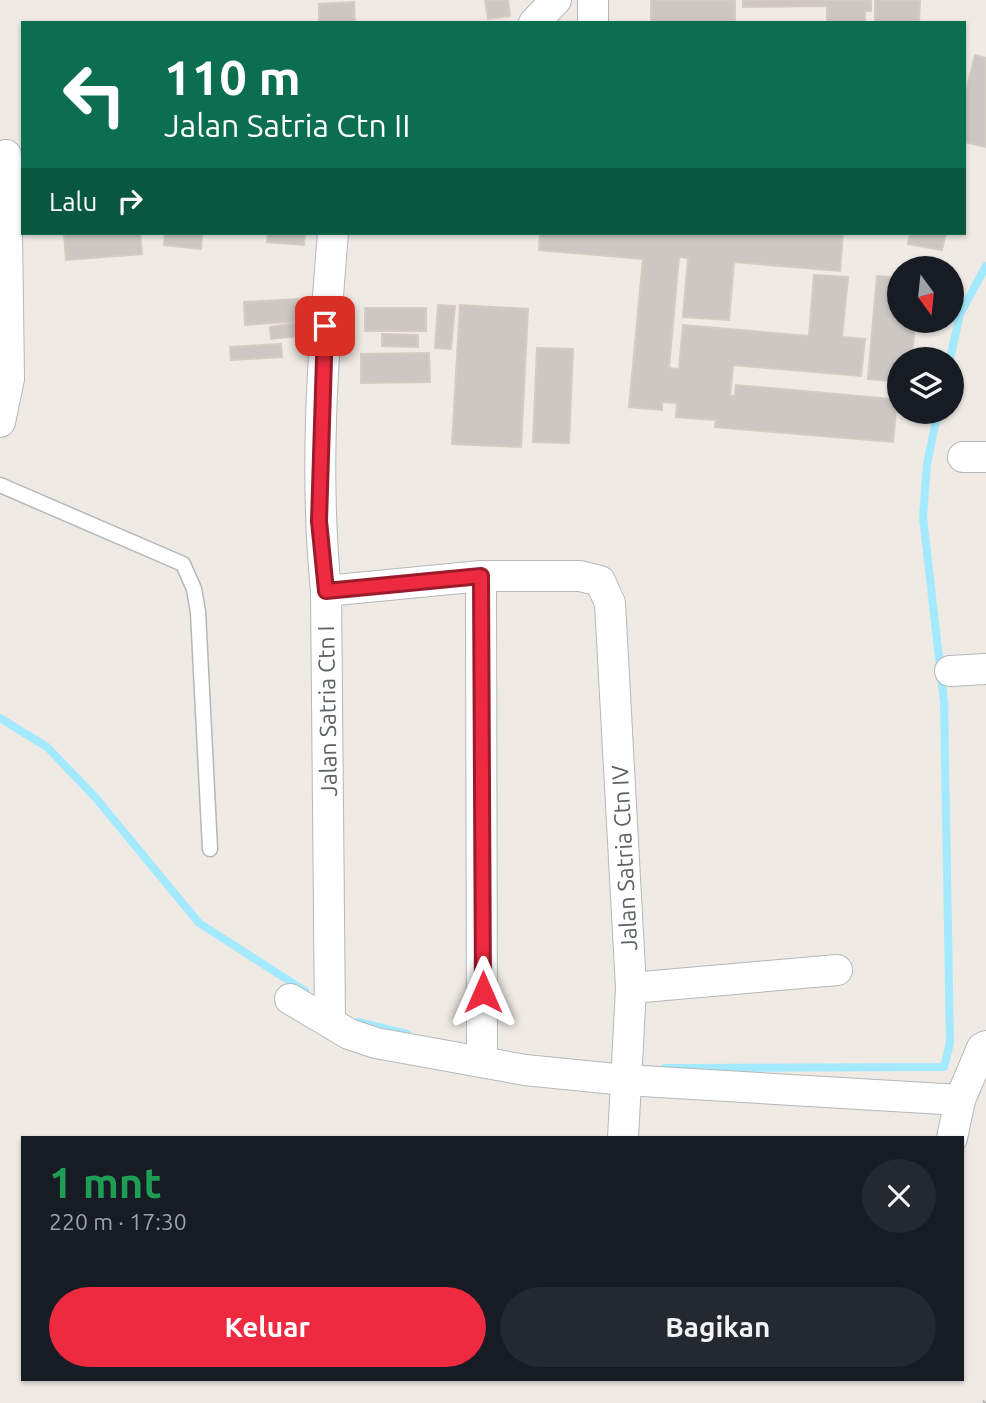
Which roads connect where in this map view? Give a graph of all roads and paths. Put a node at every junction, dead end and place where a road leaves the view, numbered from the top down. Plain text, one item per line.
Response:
1 (556, 0) edge
2 (593, 0) edge
3 (536, 21) edge
4 (593, 21) edge
5 (10, 153) edge
6 (333, 235) edge
7 (0, 422) edge
8 (0, 485) edge
9 (481, 576) junction
10 (326, 591) junction
11 (986, 669) edge
12 (950, 671) dead end
13 (210, 849) dead end
14 (836, 970) dead end
15 (631, 988) junction
16 (290, 999) dead end
17 (330, 1011) junction
18 (986, 1046) edge
19 (483, 1055) junction
20 (626, 1070) junction
21 (960, 1100) junction
22 (622, 1136) edge
23 (952, 1136) edge

1 - 3 street
2 - 4 street
5 - 7 street
6 - 10 street, Jalan Satria Ctn I
8 - 13 lane
9 - 10 street
9 - 15 street, Jalan Satria Ctn IV
9 - 19 street
10 - 17 street, Jalan Satria Ctn I
11 - 12 street
14 - 15 street
15 - 20 street, Jalan Satria Ctn IV
16 - 17 street
17 - 19 street
18 - 21 street
19 - 20 street
20 - 21 street
20 - 22 street, Jalan Satria Ctn IV
21 - 23 street

